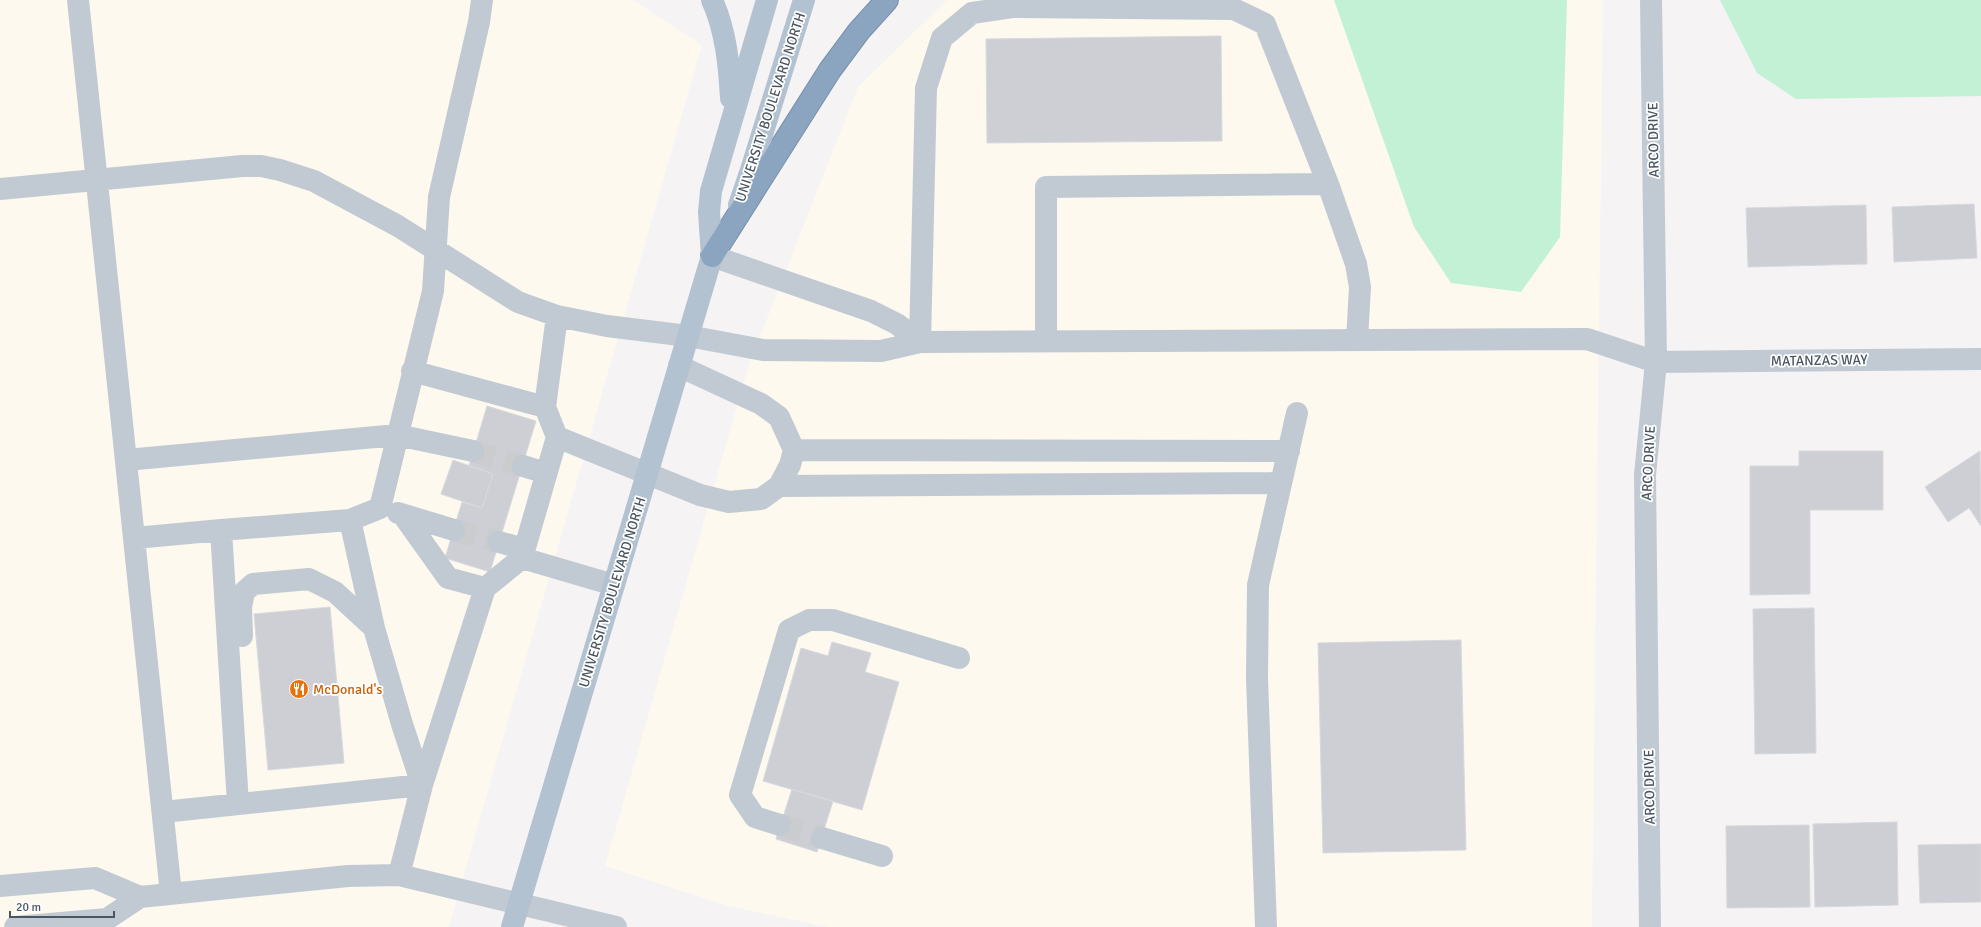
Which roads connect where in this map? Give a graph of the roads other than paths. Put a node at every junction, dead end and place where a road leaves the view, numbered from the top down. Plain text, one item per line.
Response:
1 (78, 0) edge
2 (482, 0) edge
3 (712, 0) edge
4 (766, 0) edge
5 (804, 0) edge
6 (887, 0) edge
7 (1651, 0) edge
8 (730, 121) junction
9 (97, 180) junction
10 (1328, 184) junction
11 (0, 189) edge
12 (436, 249) junction
13 (712, 256) junction
14 (557, 316) junction
15 (688, 336) junction
16 (1357, 340) junction
17 (1046, 341) junction
18 (920, 342) junction
19 (1981, 359) edge
20 (1656, 362) junction
21 (679, 366) junction
22 (412, 370) junction
23 (545, 407) junction
24 (1297, 413) dead end
25 (397, 435) junction
26 (557, 437) junction
27 (794, 450) junction
28 (473, 452) tunnel mouth
29 (1288, 452) junction
30 (126, 460) junction
31 (522, 466) tunnel mouth
32 (546, 473) junction
33 (647, 475) junction
34 (1281, 483) junction
35 (779, 486) junction
36 (380, 508) junction
37 (403, 514) junction
38 (350, 520) junction
39 (221, 530) junction
40 (454, 530) tunnel mouth
41 (135, 538) junction
42 (500, 542) tunnel mouth
43 (523, 554) junction
44 (614, 585) junction
45 (485, 588) junction
46 (374, 628) junction
47 (959, 658) dead end
48 (422, 785) junction
49 (237, 795) junction
50 (163, 812) junction
51 (780, 825) tunnel mouth
52 (822, 838) tunnel mouth
53 (882, 856) dead end
54 (399, 875) junction
55 (0, 886) edge
56 (171, 894) junction
57 (140, 897) junction
58 (518, 904) junction
59 (15, 927) edge
60 (512, 927) edge
61 (616, 927) edge
62 (1266, 927) edge
63 (1650, 927) edge

1 - 9 street
2 - 12 street
3 - 8 main road
4 - 8 main road, UNIVERSITY BOULEVARD NORTH
5 - 13 main road, UNIVERSITY BOULEVARD NORTH
6 - 13 highway
7 - 20 street, ARCO DRIVE
8 - 13 main road, UNIVERSITY BOULEVARD NORTH
9 - 11 street, MATANZAS WAY
9 - 12 street, MATANZAS WAY
9 - 30 street
10 - 16 street
10 - 17 street
10 - 18 street
12 - 14 street, MATANZAS WAY
12 - 22 street
13 - 15 main road, UNIVERSITY BOULEVARD NORTH
13 - 18 street
14 - 15 street, MATANZAS WAY
14 - 23 street
15 - 18 street, MATANZAS WAY
15 - 21 main road, UNIVERSITY BOULEVARD NORTH
16 - 17 street, MATANZAS WAY
16 - 20 street, MATANZAS WAY
17 - 18 street, MATANZAS WAY
19 - 20 street, MATANZAS WAY
20 - 63 street, ARCO DRIVE
21 - 27 street
21 - 33 main road, UNIVERSITY BOULEVARD NORTH
22 - 23 street
22 - 25 street
23 - 26 street
24 - 29 street
25 - 28 street
25 - 30 street
25 - 36 street
26 - 32 street
26 - 33 street
27 - 29 street
27 - 35 street
29 - 34 street
30 - 41 street
31 - 32 street
32 - 43 street
33 - 35 street
33 - 44 main road, UNIVERSITY BOULEVARD NORTH
34 - 35 street
34 - 62 street
36 - 37 street
36 - 38 street
37 - 40 street
37 - 45 street
38 - 39 street
38 - 46 street
39 - 41 street
39 - 49 street
41 - 50 street
42 - 43 street
43 - 44 street
43 - 45 street
44 - 58 main road, UNIVERSITY BOULEVARD NORTH
45 - 48 street
46 - 48 street
46 - 49 street
47 - 51 street
48 - 49 street
48 - 54 street
49 - 50 street
50 - 56 street
52 - 53 street
54 - 56 street
54 - 58 street
55 - 57 street
56 - 57 street
57 - 59 street
58 - 60 main road, UNIVERSITY BOULEVARD NORTH
58 - 61 street

